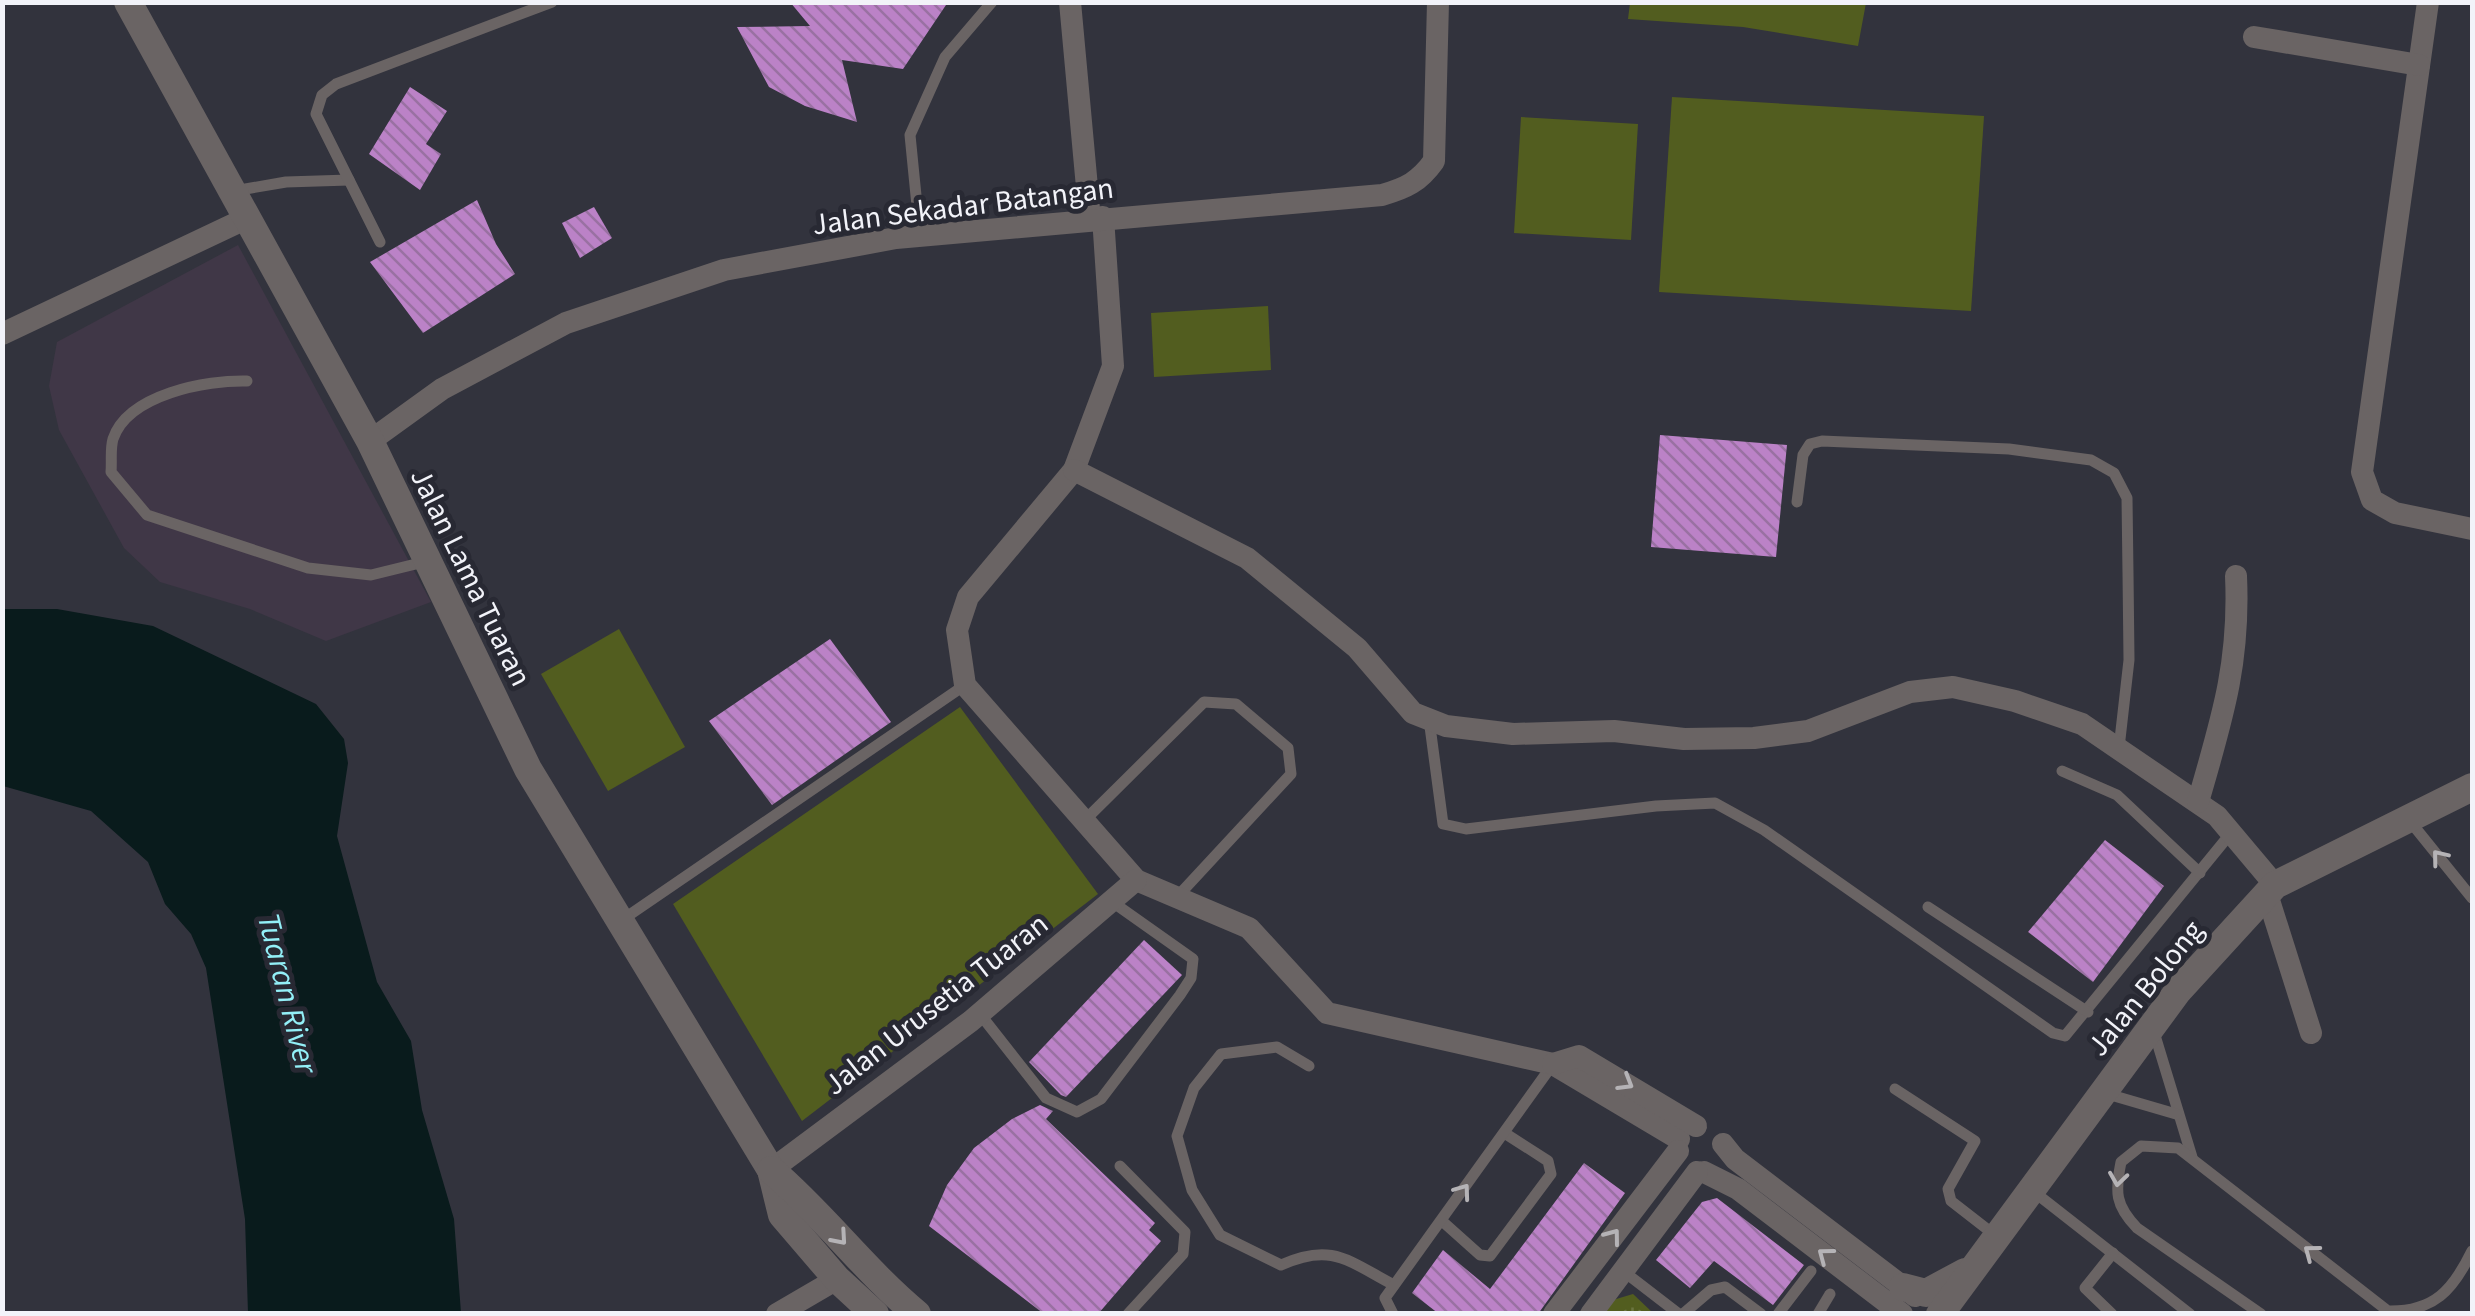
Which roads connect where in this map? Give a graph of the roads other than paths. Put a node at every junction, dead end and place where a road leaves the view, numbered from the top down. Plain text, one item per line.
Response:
1 (128, 2) edge
2 (992, 2) edge
3 (1070, 2) edge
4 (1438, 2) edge
5 (2428, 2) edge
6 (550, 3) edge
7 (2254, 36) dead end
8 (2419, 65) junction
9 (349, 180) junction
10 (230, 192) junction
11 (245, 219) junction
12 (1096, 219) junction
13 (920, 236) junction
14 (380, 242) dead end
15 (2, 334) edge
16 (247, 380) dead end
17 (370, 442) junction
18 (1074, 470) junction
19 (1797, 502) dead end
20 (2472, 529) edge
21 (428, 561) junction
22 (2236, 576) dead end
23 (966, 685) junction
24 (1429, 718) junction
25 (2119, 748) junction
26 (2062, 771) dead end
27 (2472, 786) edge
28 (2198, 802) junction
29 (2406, 816) junction
30 (1084, 821) junction
31 (2232, 833) junction
32 (2200, 873) junction
33 (1136, 880) junction
34 (2271, 890) junction
35 (1177, 897) junction
36 (2472, 898) edge
37 (1111, 901) junction
38 (1928, 907) dead end
39 (621, 921) junction
40 (2088, 1012) junction
41 (980, 1014) junction
42 (2153, 1026) junction
43 (2312, 1034) dead end
44 (1553, 1064) junction
45 (1309, 1066) dead end
46 (1895, 1088) dead end
47 (2104, 1093) junction
48 (2176, 1114) junction
49 (1506, 1134) junction
50 (1685, 1139) junction
51 (1724, 1144) junction
52 (2192, 1156) junction
53 (1120, 1166) dead end
54 (770, 1170) junction
55 (1700, 1172) junction
56 (2034, 1191) junction
57 (1442, 1220) junction
58 (2472, 1251) edge
59 (2113, 1253) junction
60 (1986, 1256) junction
61 (1622, 1270) junction
62 (1811, 1271) dead end
63 (837, 1280) junction
64 (1394, 1286) junction
65 (1830, 1294) dead end
66 (1902, 1300) edge
67 (2388, 1312) edge
68 (777, 1314) edge
69 (875, 1314) edge
70 (917, 1314) edge
71 (1128, 1314) edge
72 (1393, 1314) edge
73 (1554, 1314) edge
74 (1591, 1314) edge
75 (1681, 1314) edge
76 (1761, 1314) edge
77 (1778, 1314) edge
78 (1818, 1314) edge
79 (1939, 1314) edge
80 (1960, 1314) edge
81 (2112, 1314) edge
82 (2190, 1314) edge
83 (2262, 1314) edge

1 - 10 street, Jalan Lama Tuaran
2 - 13 lane
3 - 12 street
4 - 12 street, Jalan Sekadar Batangan
5 - 8 street
6 - 9 lane
7 - 8 street
8 - 20 street
9 - 10 lane
9 - 14 lane
10 - 11 street, Jalan Lama Tuaran
11 - 15 street
11 - 17 street, Jalan Lama Tuaran
12 - 13 street, Jalan Sekadar Batangan
12 - 18 street
13 - 17 street, Jalan Sekadar Batangan
16 - 21 lane
17 - 21 street, Jalan Lama Tuaran
18 - 23 street
18 - 24 street
19 - 25 lane
21 - 39 street, Jalan Lama Tuaran
22 - 28 street
23 - 30 street
23 - 39 lane
24 - 25 street
24 - 40 lane
25 - 28 street
26 - 32 lane
27 - 29 street, Jalan Bolong
28 - 31 street
29 - 34 street, Jalan Bolong
36 -> 29 lane
30 - 33 street
30 - 35 lane
31 - 32 lane
31 - 34 street
32 - 40 lane
33 - 35 street
33 - 37 street, Jalan Urusetia Tuaran
34 - 42 street, Jalan Bolong
34 - 43 street
35 - 44 street
37 - 41 street, Jalan Urusetia Tuaran
37 - 41 lane
38 - 40 lane
39 - 54 street, Jalan Lama Tuaran
41 - 54 street, Jalan Urusetia Tuaran
42 - 47 street, Jalan Bolong
42 - 48 lane
44 - 49 lane
44 - 50 street
45 - 64 lane
46 - 60 lane
47 - 48 lane
47 - 56 street, Jalan Bolong
48 - 52 lane
57 -> 49 lane
49 - 57 lane
50 - 51 street
50 - 55 street
73 -> 50 street
51 - 55 street
51 - 66 street
67 -> 52 lane
52 -> 83 lane
53 - 71 lane
54 - 63 street, Jalan Lama Tuaran
54 -> 70 street, Jalan Lama Tuaran
55 - 61 street
66 -> 55 street
56 - 59 lane
56 - 60 street, Jalan Bolong
57 - 64 lane
58 - 67 lane
59 - 81 lane
59 - 82 lane
60 - 66 street
60 - 79 street, Jalan Bolong
60 - 80 street
61 - 74 street
61 - 75 lane
62 - 77 lane
63 - 68 street
63 - 69 street, Jalan Lama Tuaran
64 - 72 lane
65 - 78 lane
66 - 79 street
75 - 76 lane

